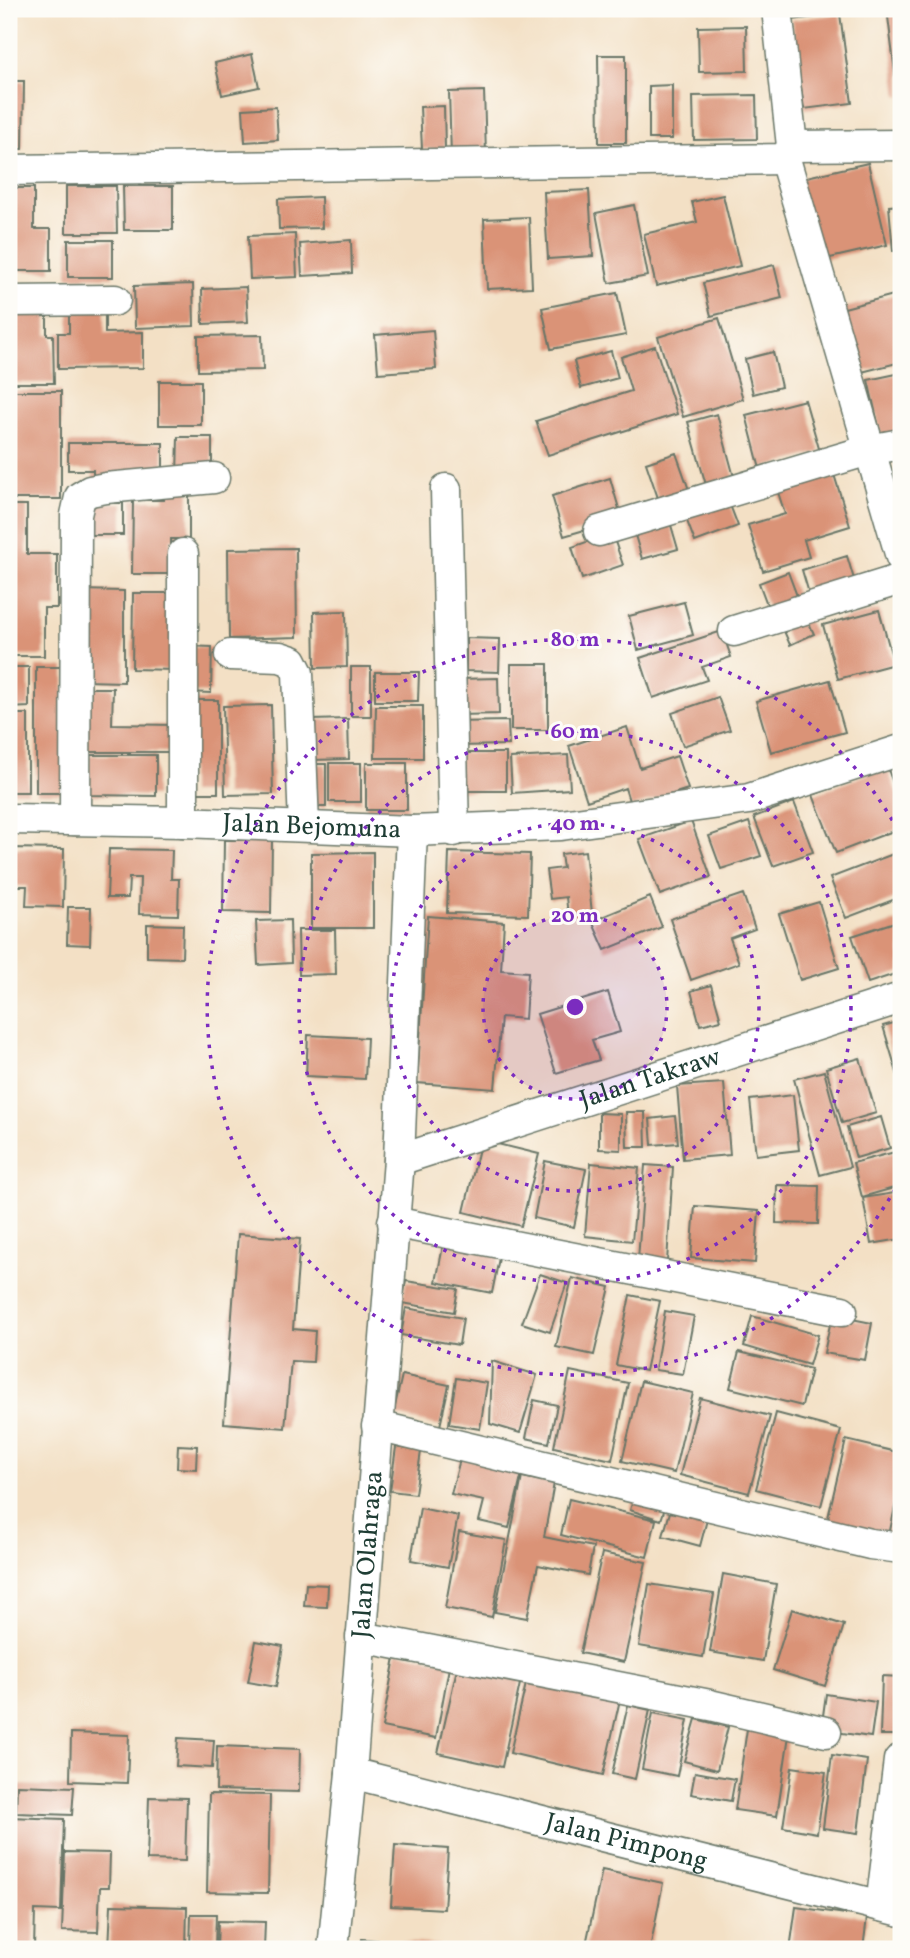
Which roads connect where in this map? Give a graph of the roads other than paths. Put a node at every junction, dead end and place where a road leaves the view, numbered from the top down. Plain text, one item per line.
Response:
1 (777, 9) edge
2 (901, 145) edge
3 (788, 152) junction
4 (9, 170) edge
5 (115, 300) dead end
6 (9, 301) edge
7 (901, 444) edge
8 (869, 450) junction
9 (214, 478) dead end
10 (446, 489) dead end
11 (598, 531) dead end
12 (183, 554) dead end
13 (901, 557) edge
14 (901, 579) edge
15 (734, 631) dead end
16 (230, 655) dead end
17 (901, 750) edge
18 (9, 819) edge
19 (75, 820) junction
20 (183, 822) junction
21 (304, 826) junction
22 (412, 831) junction
23 (454, 831) junction
24 (901, 998) edge
25 (399, 1160) junction
26 (393, 1222) junction
27 (842, 1311) dead end
28 (377, 1426) junction
29 (901, 1548) edge
30 (361, 1637) junction
31 (826, 1732) dead end
32 (899, 1760) dead end
33 (351, 1773) junction
34 (891, 1908) edge
35 (333, 1949) edge

1 - 3 street
2 - 3 street
3 - 4 street
3 - 8 street
5 - 6 street
7 - 8 street
8 - 11 street
8 - 13 street
9 - 19 street
10 - 23 street
12 - 20 street
14 - 15 street
16 - 21 street
17 - 23 street
18 - 19 street, Jalan Bejomuna
19 - 20 street, Jalan Bejomuna
20 - 21 street, Jalan Bejomuna
21 - 22 street, Jalan Bejomuna
22 - 23 street
22 - 25 street, Jalan Bejomuna
24 - 25 street, Jalan Takraw
25 - 26 street, Jalan Olahraga
26 - 27 street
26 - 28 street, Jalan Olahraga
28 - 29 street
28 - 30 street, Jalan Olahraga
30 - 31 street
30 - 33 street, Jalan Olahraga
32 - 34 street
33 - 34 street, Jalan Pimpong
33 - 35 street, Jalan Olahraga

